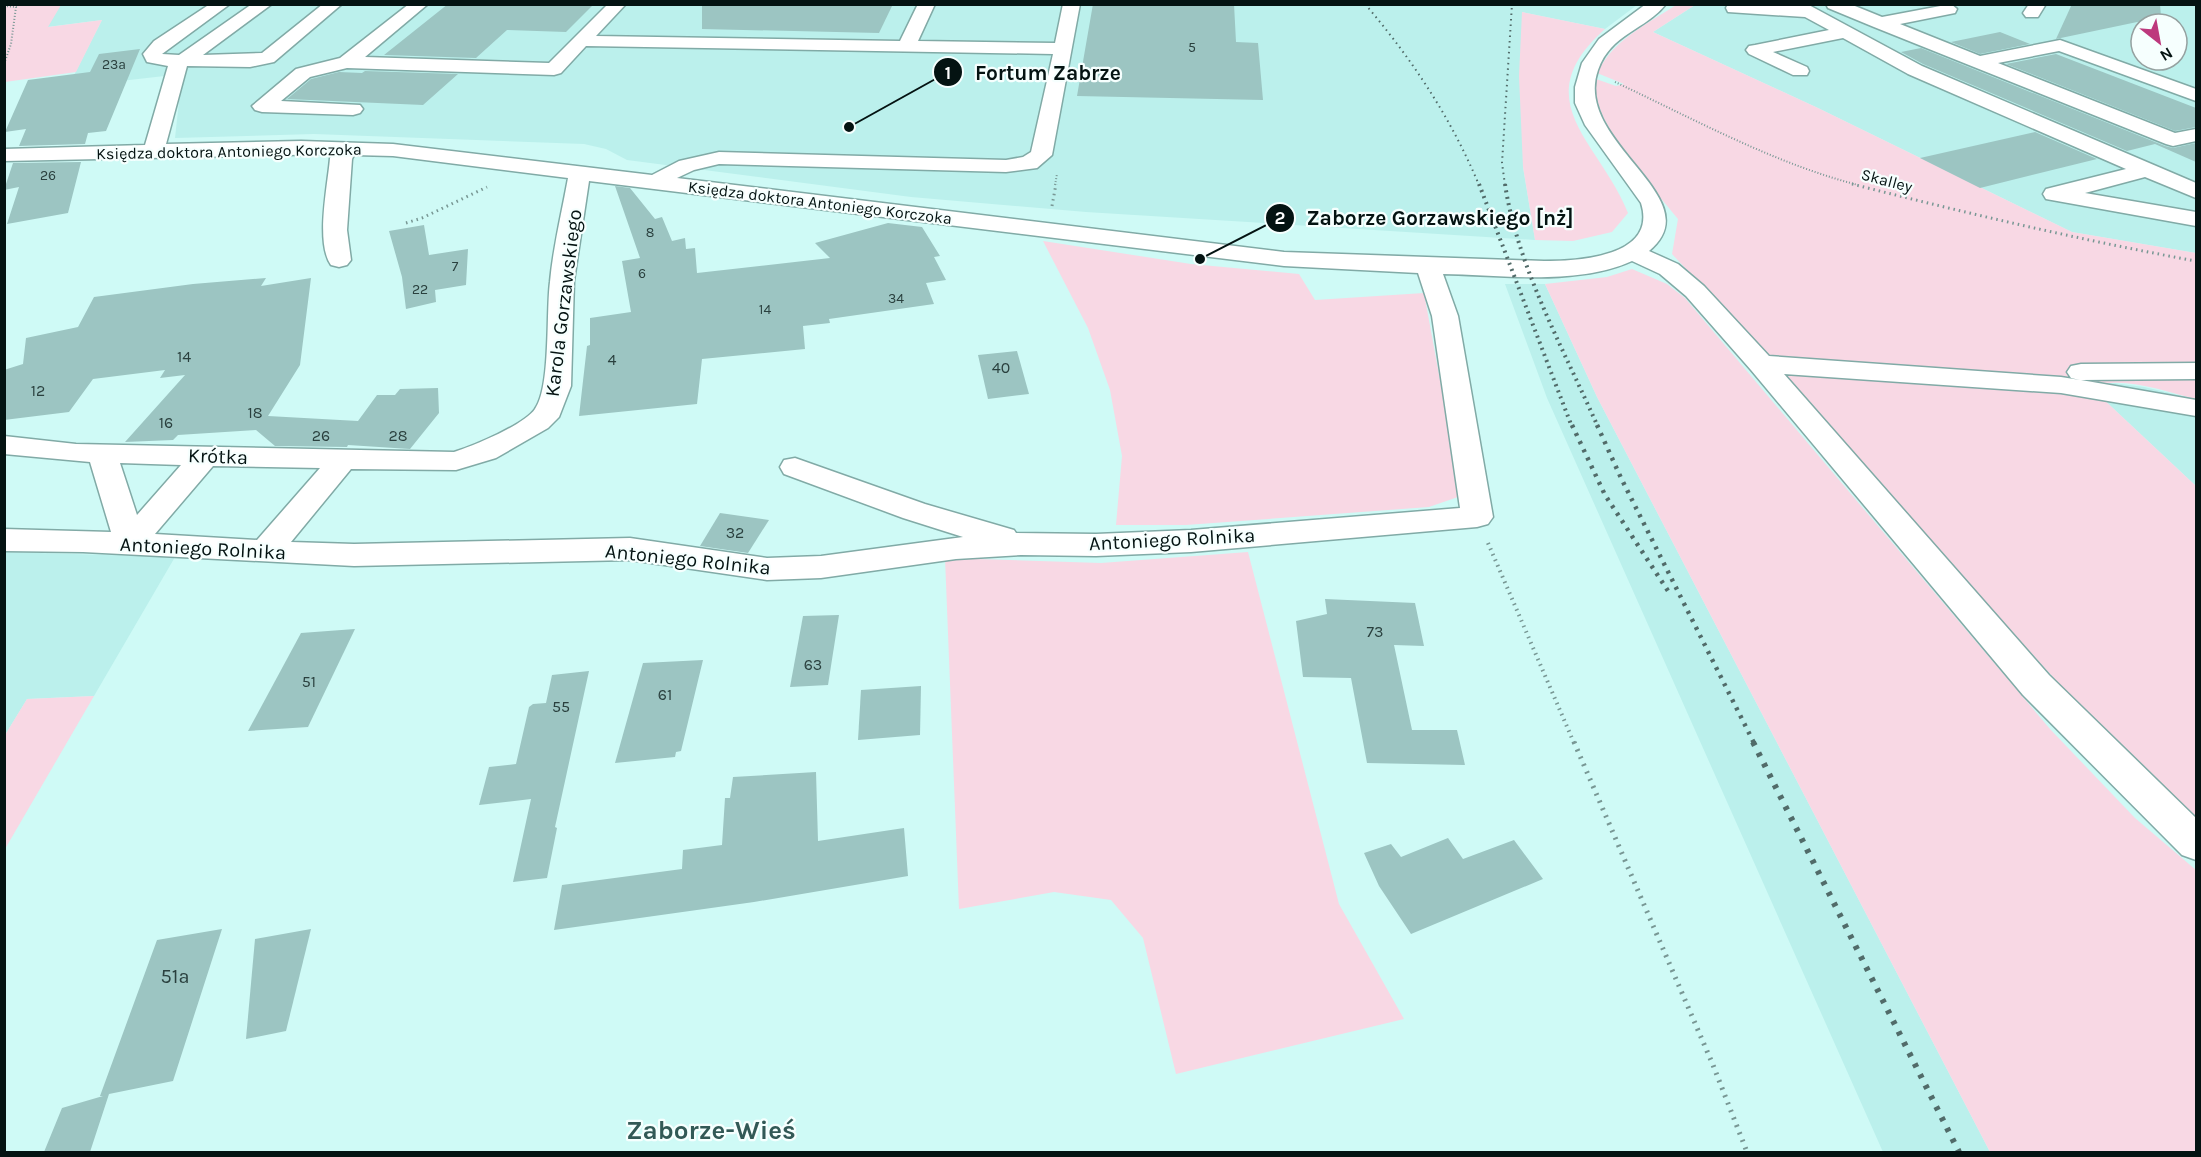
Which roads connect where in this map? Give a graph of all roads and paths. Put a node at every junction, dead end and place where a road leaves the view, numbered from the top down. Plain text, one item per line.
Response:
1 (222, 4) edge
2 (264, 4) edge
3 (334, 4) edge
4 (420, 4) edge
5 (618, 4) edge
6 (927, 4) edge
7 (1072, 4) edge
8 (1658, 4) edge
9 (1842, 5) edge
10 (4, 6) edge
11 (1801, 8) edge
12 (1949, 9) dead end
13 (1731, 10) edge
14 (1880, 23) junction
15 (1845, 33) junction
16 (581, 41) junction
17 (906, 46) junction
18 (1062, 49) junction
19 (182, 60) junction
20 (347, 62) junction
21 (1978, 62) junction
22 (4, 64) edge
23 (1800, 71) dead end
24 (1586, 74) junction
25 (2196, 95) edge
26 (353, 109) dead end
27 (2196, 135) edge
28 (349, 148) junction
29 (154, 150) junction
30 (4, 155) edge
31 (2147, 170) junction
32 (580, 172) junction
33 (657, 182) junction
34 (493, 185) dead end
35 (2196, 191) edge
36 (1054, 195) dead end
37 (1052, 206) dead end
38 (2196, 219) edge
39 (406, 223) dead end
40 (1632, 252) junction
41 (339, 260) dead end
42 (2196, 261) edge
43 (1428, 267) junction
44 (1761, 364) junction
45 (2196, 371) edge
46 (2061, 386) junction
47 (2196, 408) edge
48 (4, 446) edge
49 (102, 454) junction
50 (206, 455) junction
51 (344, 460) junction
52 (432, 462) joint
53 (795, 467) dead end
54 (1477, 517) junction
55 (4, 540) edge
56 (130, 543) junction
57 (1021, 544) junction
58 (265, 552) junction
59 (2196, 843) edge
60 (1747, 1152) edge

1 - 19 street
2 - 19 street
3 - 19 street
4 - 20 street
5 - 16 street
6 - 17 street
7 - 18 street
8 - 24 street
9 - 14 street
10 - 22 path
11 - 13 street
11 - 15 street
12 - 14 street
14 - 21 street
15 - 23 street
15 - 31 street
16 - 17 street
16 - 20 street
17 - 18 street
18 - 33 street
19 - 29 street
20 - 26 street
21 - 25 street
21 - 27 street
24 - 40 street
24 - 42 path, Skalley
28 - 29 street, Księdza doktora Antoniego Korczoka
28 - 32 street, Księdza doktora Antoniego Korczoka
28 - 41 street
29 - 30 street, Księdza doktora Antoniego Korczoka
31 - 35 street
31 - 38 street
32 - 33 street, Księdza doktora Antoniego Korczoka
32 - 52 street, Karola Gorzawskiego
33 - 43 street, Księdza doktora Antoniego Korczoka
34 - 39 path
36 - 37 path
40 - 43 street, Księdza doktora Antoniego Korczoka
40 - 44 street
43 - 54 street
44 - 46 street
44 - 59 street
45 - 46 street
46 - 47 street
48 - 49 street, Krótka
49 - 50 street, Krótka
49 - 56 street
50 - 51 street, Krótka
50 - 56 street
51 - 52 street, Krótka
51 - 58 street
53 - 57 street
54 - 57 street, Antoniego Rolnika
54 - 60 path
55 - 56 street, Antoniego Rolnika
56 - 58 street, Antoniego Rolnika
57 - 58 street, Antoniego Rolnika

